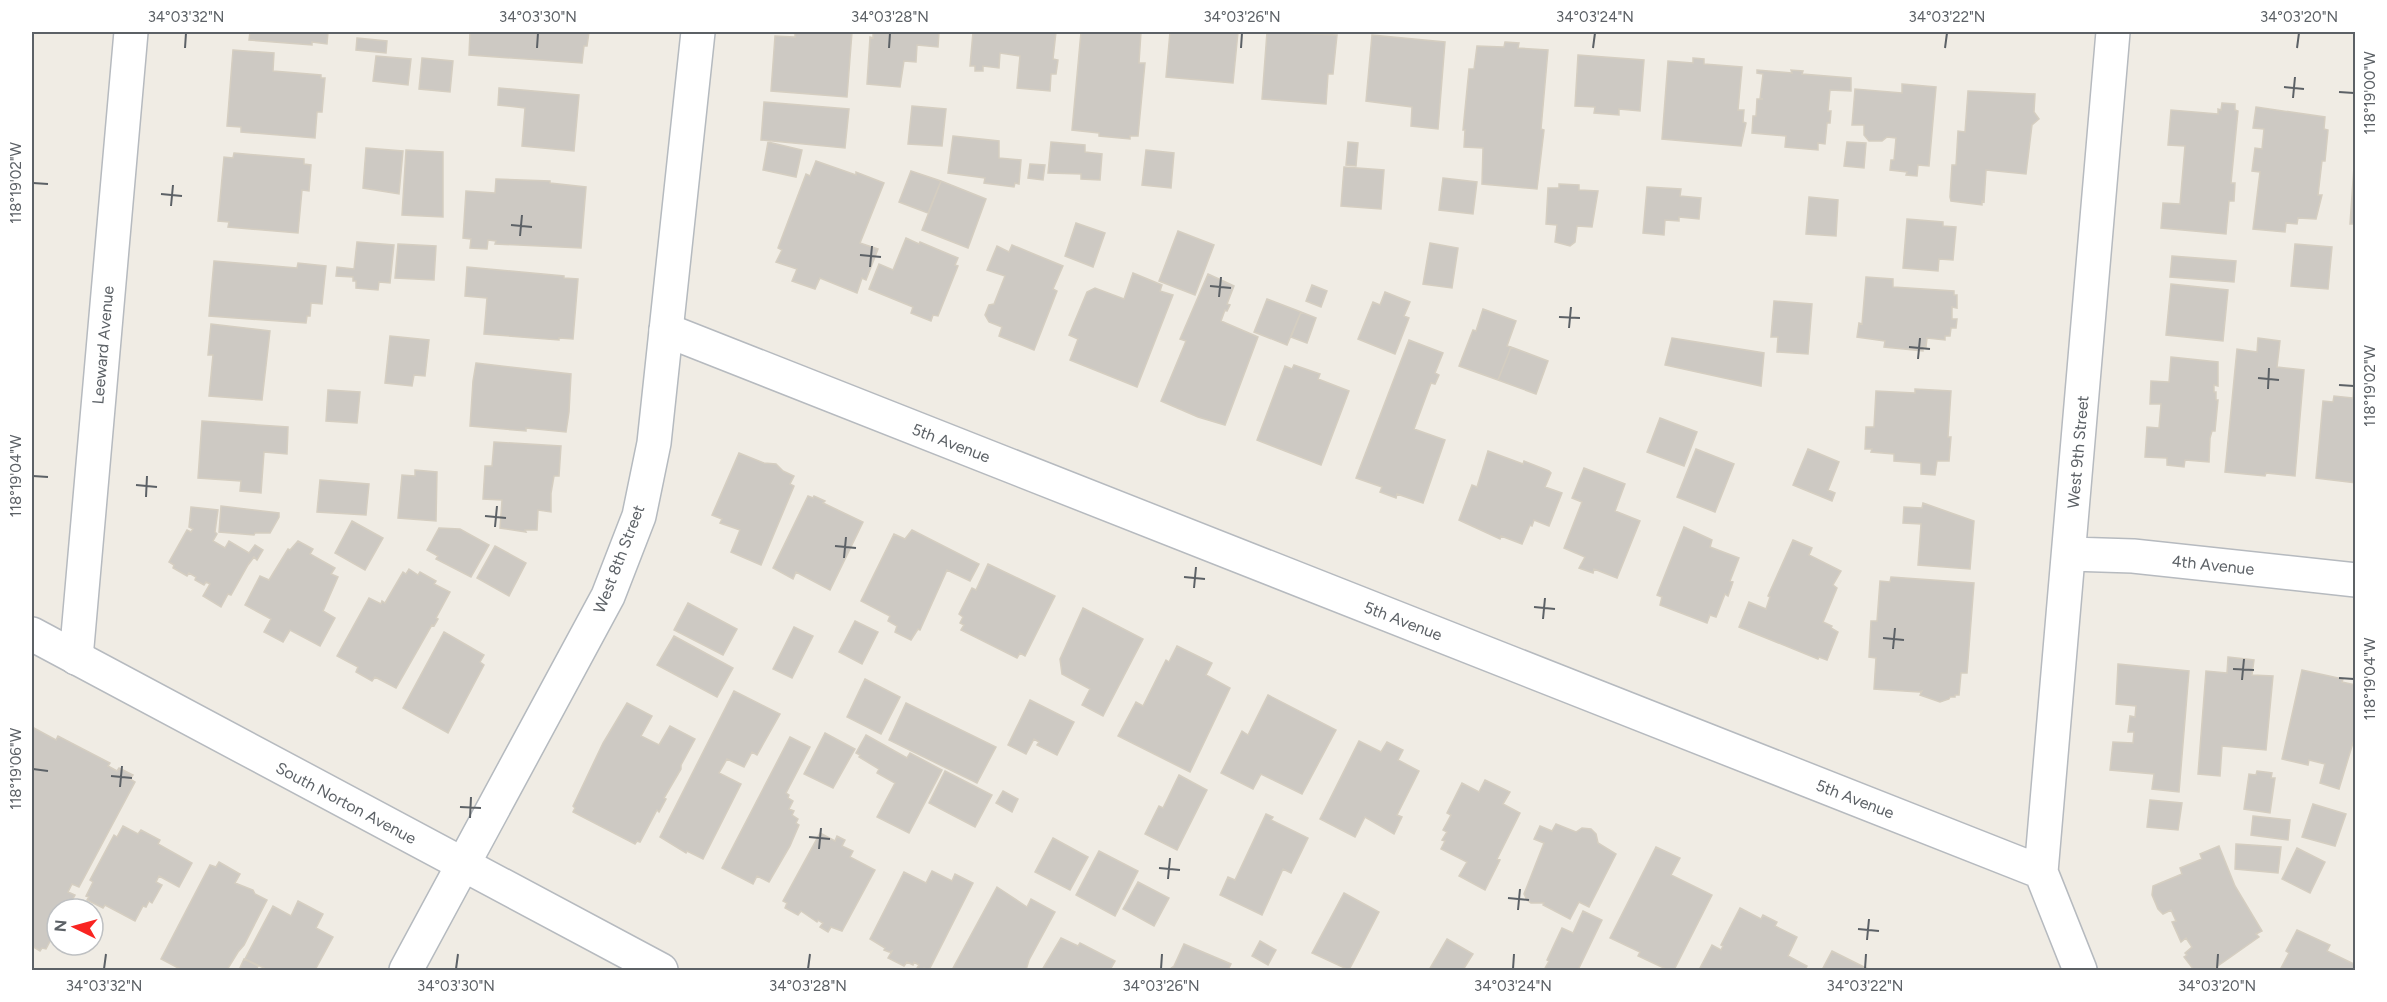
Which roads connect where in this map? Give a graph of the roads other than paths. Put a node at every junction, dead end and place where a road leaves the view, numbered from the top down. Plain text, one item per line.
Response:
1 (131, 32) edge
2 (698, 32) edge
3 (2113, 32) edge
4 (666, 330) junction
5 (2070, 554) junction
6 (2355, 580) edge
7 (32, 634) edge
8 (76, 658) junction
9 (463, 864) junction
10 (2041, 872) junction
11 (406, 970) edge
12 (661, 970) edge
13 (2080, 970) edge

1 - 8 street, Leeward Avenue
2 - 4 street, West 8th Street
3 - 5 street, West 9th Street
4 - 9 street, West 8th Street
4 - 10 street, 5th Avenue
5 - 6 street, 4th Avenue
5 - 10 street, West 9th Street
7 - 8 street, South Norton Avenue
8 - 9 street, South Norton Avenue
9 - 11 street, West 8th Street
9 - 12 street, South Norton Avenue
10 - 13 street

